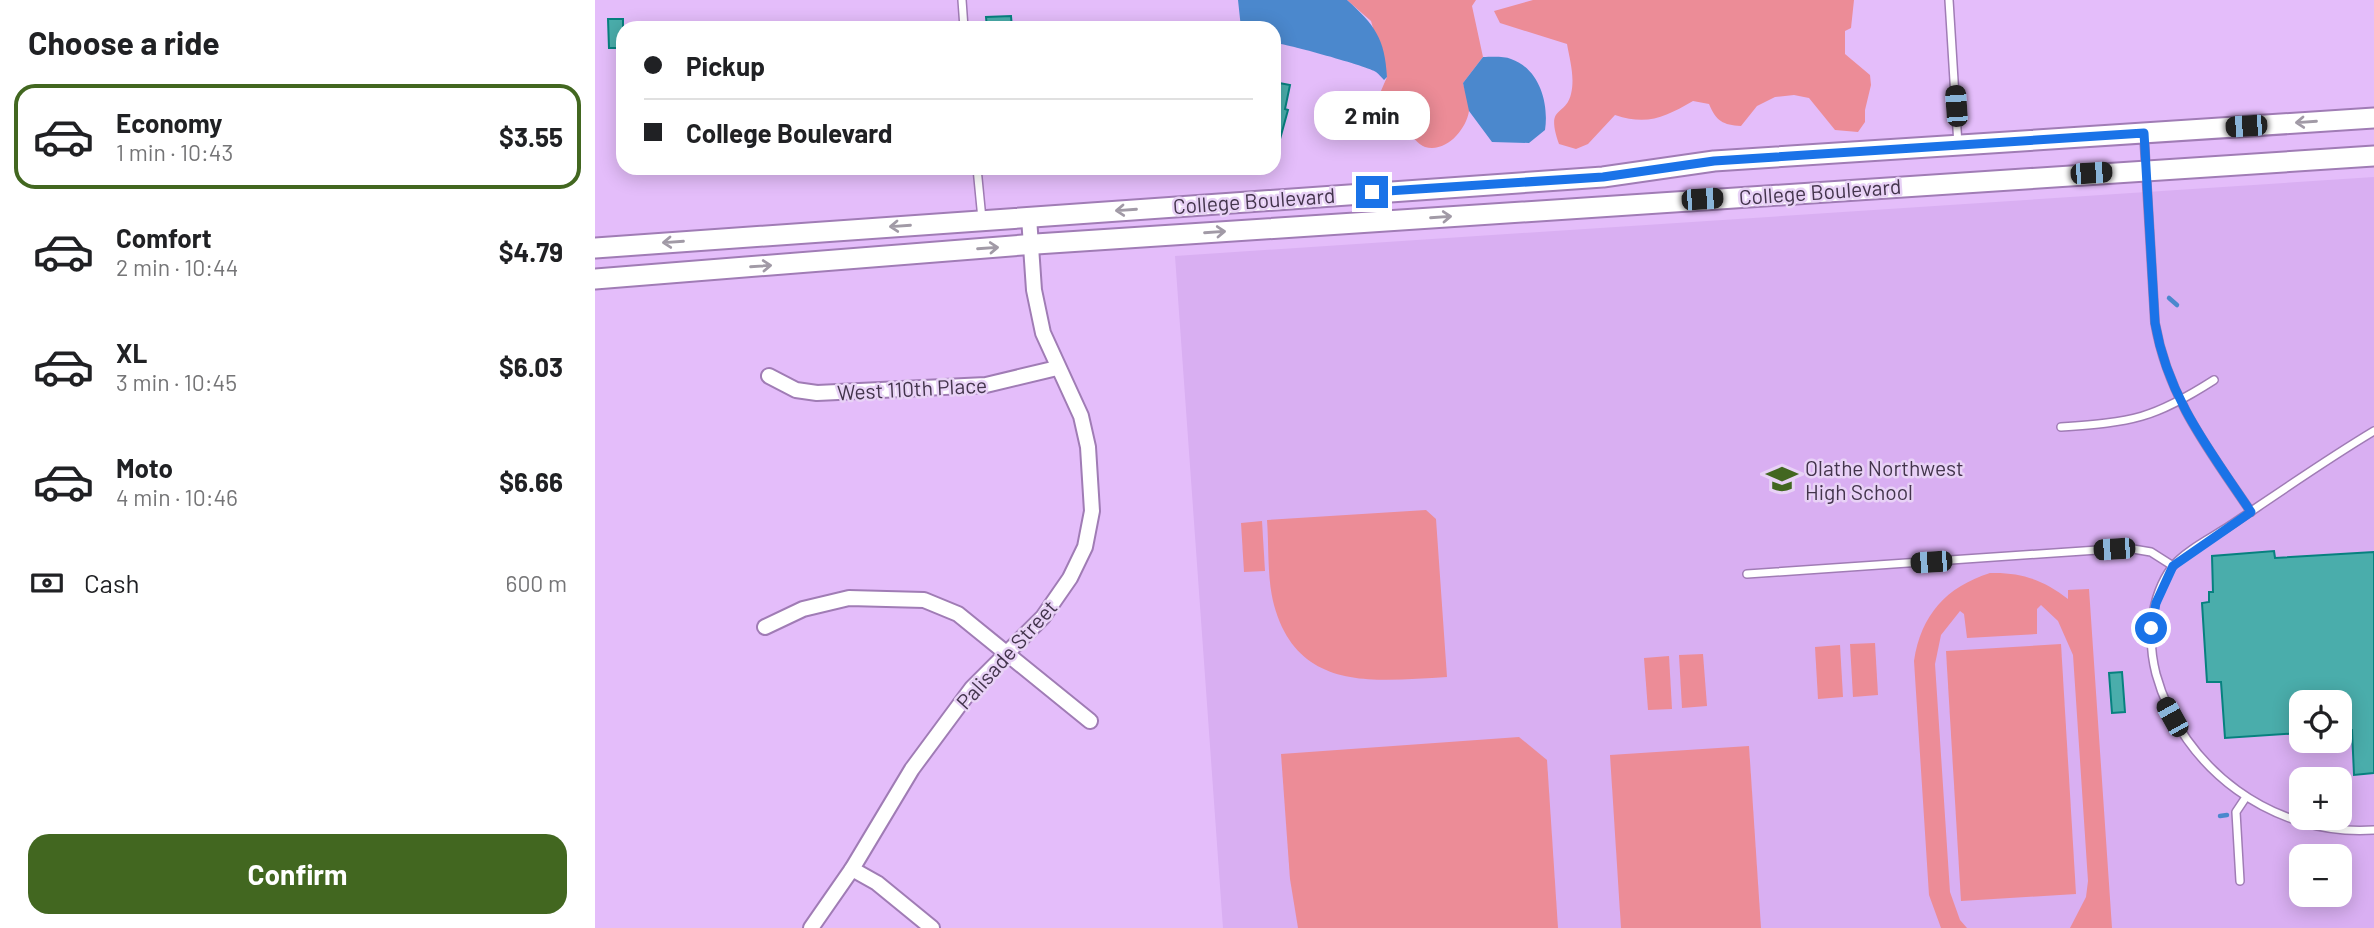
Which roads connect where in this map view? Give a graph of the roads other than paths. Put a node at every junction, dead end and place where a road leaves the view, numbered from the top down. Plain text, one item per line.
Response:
1 (962, 0) edge
2 (1949, 0) edge
3 (964, 21) edge
4 (2374, 118) edge
5 (2144, 133) junction
6 (1958, 145) junction
7 (2374, 156) edge
8 (2146, 169) junction
9 (978, 175) edge
10 (1029, 217) junction
11 (982, 220) junction
12 (1031, 245) junction
13 (595, 248) edge
14 (595, 279) edge
15 (1057, 368) junction
16 (769, 376) dead end
17 (2214, 380) dead end
18 (2179, 402) junction
19 (2061, 427) dead end
20 (2374, 431) edge
21 (2251, 512) junction
22 (2173, 566) junction
23 (1747, 574) dead end
24 (765, 627) dead end
25 (1006, 652) junction
26 (1090, 721) dead end
27 (2246, 797) junction
28 (2374, 831) edge
29 (852, 869) junction
30 (2240, 881) dead end
31 (811, 928) edge
32 (932, 928) edge

1 - 3 lane
2 - 6 lane
4 -> 5 main road, College Boulevard
5 - 6 main road, College Boulevard
5 - 8 lane
6 -> 10 main road, College Boulevard
7 - 8 main road, College Boulevard
12 -> 8 main road, College Boulevard
8 - 18 lane
9 - 11 lane
10 - 11 main road, College Boulevard
10 - 12 street, Palisade Street
11 -> 13 main road, College Boulevard
14 -> 12 main road, College Boulevard
12 - 15 street, Palisade Street
15 - 16 street, West 110th Place
15 - 25 street, Palisade Street
17 - 18 lane
18 - 19 lane
18 - 21 lane
20 - 21 lane
21 - 22 lane
22 - 23 lane
22 - 27 lane
24 - 25 street
25 - 26 street
25 - 29 street, Palisade Street
27 - 28 lane
27 - 30 lane
29 - 31 street, Palisade Street
29 - 32 street

